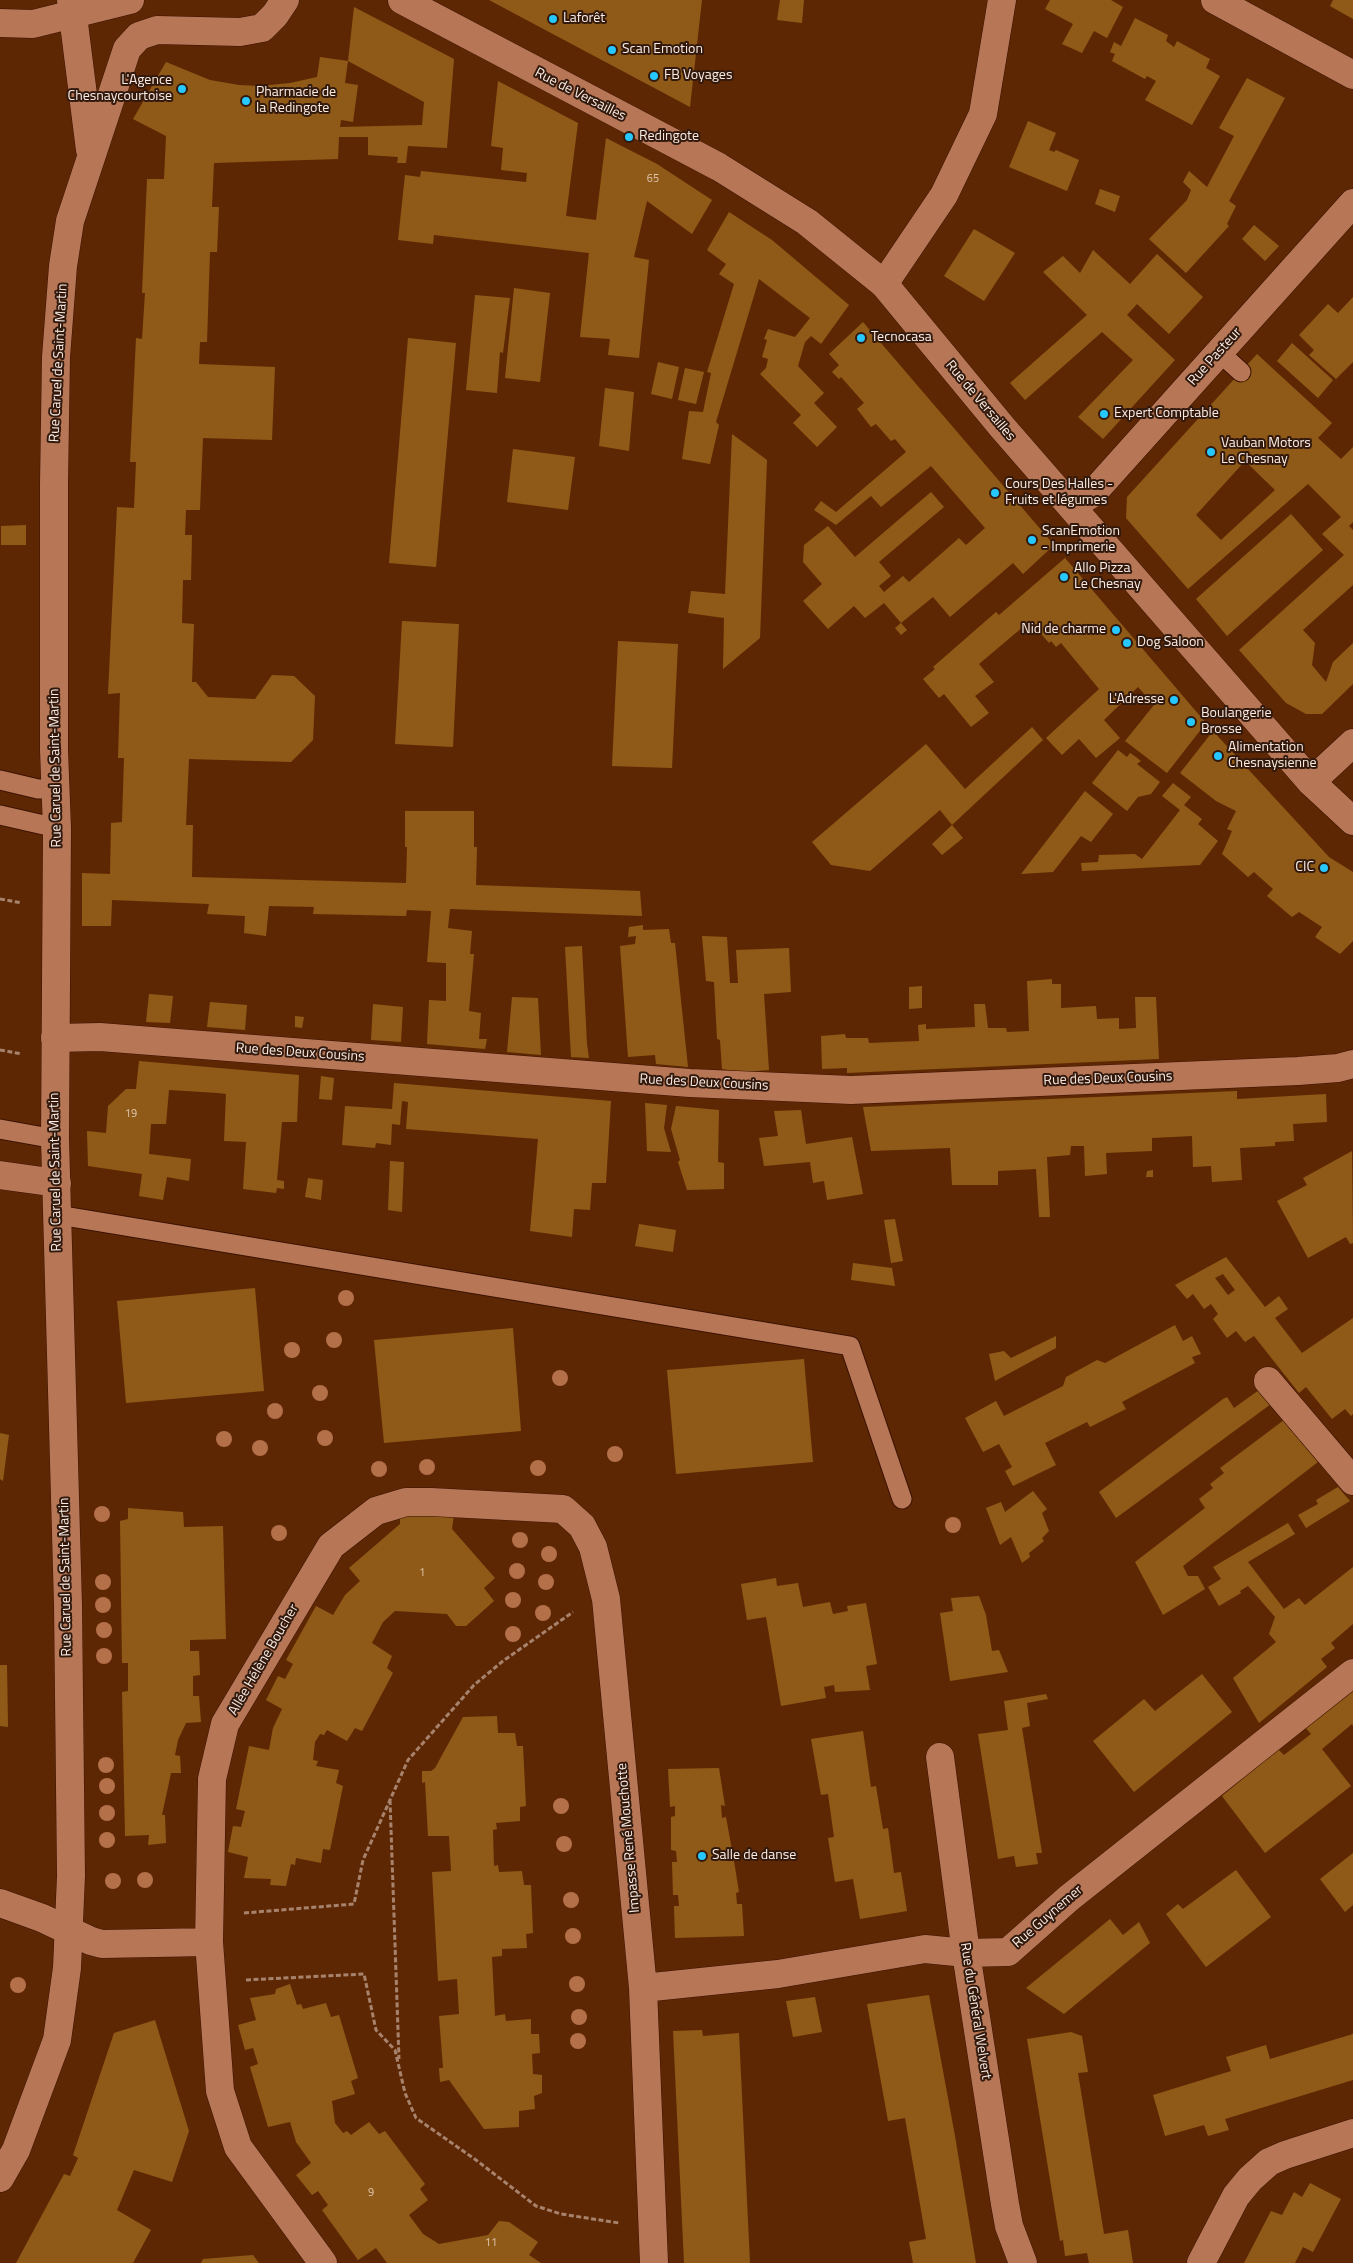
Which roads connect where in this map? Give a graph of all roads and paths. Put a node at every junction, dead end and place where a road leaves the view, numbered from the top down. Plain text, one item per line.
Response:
1 (130, 0) edge
2 (285, 0) edge
3 (402, 0) edge
4 (1002, 0) edge
5 (1216, 0) edge
6 (72, 8) edge
7 (0, 23) edge
8 (1353, 75) edge
9 (92, 159) junction
10 (1353, 203) edge
11 (884, 284) junction
12 (1227, 343) junction
13 (1241, 372) dead end
14 (1072, 506) junction
15 (1353, 743) edge
16 (0, 780) edge
17 (1311, 782) junction
18 (56, 789) junction
19 (0, 815) edge
20 (1353, 821) edge
21 (57, 828) junction
22 (0, 899) edge
23 (30, 904) dead end
24 (55, 1038) junction
25 (0, 1050) edge
26 (30, 1055) dead end
27 (1353, 1064) edge
28 (0, 1129) edge
29 (55, 1138) junction
30 (0, 1175) edge
31 (57, 1184) junction
32 (58, 1215) junction
33 (1268, 1381) dead end
34 (1353, 1481) edge
35 (902, 1499) dead end
36 (480, 1503) joint
37 (605, 1595) junction
38 (1353, 1673) edge
39 (940, 1757) dead end
40 (390, 1797) junction
41 (0, 1903) edge
42 (210, 1929) junction
43 (68, 1931) junction
44 (966, 1953) junction
45 (210, 1981) junction
46 (643, 1988) junction
47 (399, 2062) junction
48 (1353, 2133) edge
49 (0, 2178) edge
50 (653, 2217) junction
51 (322, 2263) edge
52 (654, 2263) edge
53 (1023, 2263) edge
54 (1201, 2263) edge

1 - 6 street
2 - 9 street, Rue Caruel de Saint-Martin
3 - 11 street, Rue de Versailles
4 - 11 street
5 - 8 street
6 - 7 street
6 - 9 street, Rue Caruel de Saint-Martin
9 - 18 street, Rue Caruel de Saint-Martin
10 - 12 street, Rue Pasteur
11 - 14 street, Rue de Versailles
12 - 13 lane
12 - 14 street, Rue Pasteur
14 - 17 street, Rue de Versailles
15 - 17 street
16 - 18 lane
17 - 20 street, Rue de Versailles
18 - 21 street, Rue Caruel de Saint-Martin
19 - 21 lane
21 - 24 street, Rue Caruel de Saint-Martin
22 - 23 path
24 - 27 street, Rue des Deux Cousins
24 - 29 street, Rue Caruel de Saint-Martin
25 - 26 path
28 - 29 lane
29 - 31 street, Rue Caruel de Saint-Martin
30 - 31 street
31 - 32 street, Rue Caruel de Saint-Martin
32 - 35 lane
32 - 43 street, Rue Caruel de Saint-Martin
33 - 34 street
36 - 37 street, Impasse René Mouchotte
36 - 42 street, Allée Hélène Boucher
37 - 40 path
37 - 46 street, Impasse René Mouchotte
38 - 44 street, Rue Guynemer
39 - 44 street, Rue du Général Welvert
40 - 42 path
40 - 47 path
41 - 43 street
42 - 43 street
42 - 45 street, Allée Hélène Boucher
43 - 49 street, Rue Caruel de Saint-Martin
44 - 46 street, Rue Guynemer
44 - 53 street, Rue du Général Welvert
45 - 47 path
45 - 51 street, Allée Hélène Boucher
46 - 50 street, Impasse René Mouchotte
47 - 50 path
48 - 54 street
50 - 52 street, Impasse René Mouchotte

